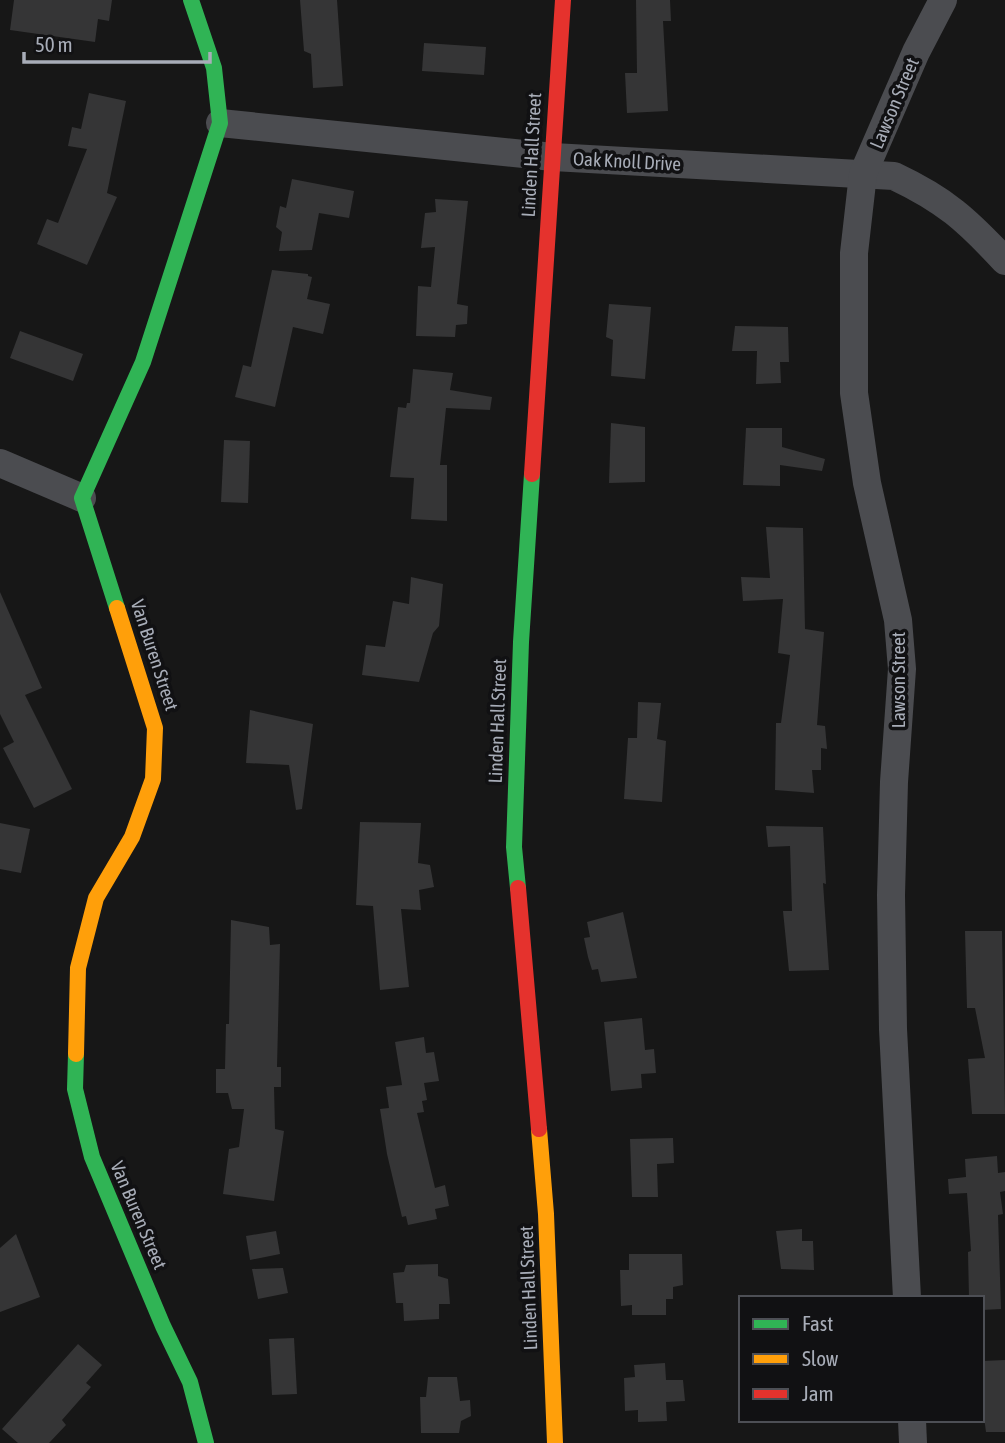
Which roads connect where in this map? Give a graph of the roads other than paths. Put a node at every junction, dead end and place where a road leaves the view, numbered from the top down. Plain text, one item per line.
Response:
1 (191, 0) edge
2 (562, 0) edge
3 (943, 0) edge
4 (220, 123) junction
5 (553, 157) junction
6 (863, 174) junction
7 (1005, 261) edge
8 (0, 463) edge
9 (82, 498) junction
10 (906, 1296) edge
11 (912, 1422) edge
12 (206, 1443) edge
13 (555, 1443) edge
14 (913, 1443) edge

1 - 4 street
2 - 5 street, Linden Hall Street
3 - 6 street, Lawson Street
4 - 5 street, Oak Knoll Drive
4 - 9 street
5 - 6 street, Oak Knoll Drive
5 - 13 street, Linden Hall Street
6 - 7 street, Oak Knoll Drive
6 - 10 street, Lawson Street
8 - 9 street
9 - 12 street, Van Buren Street
11 - 14 street

